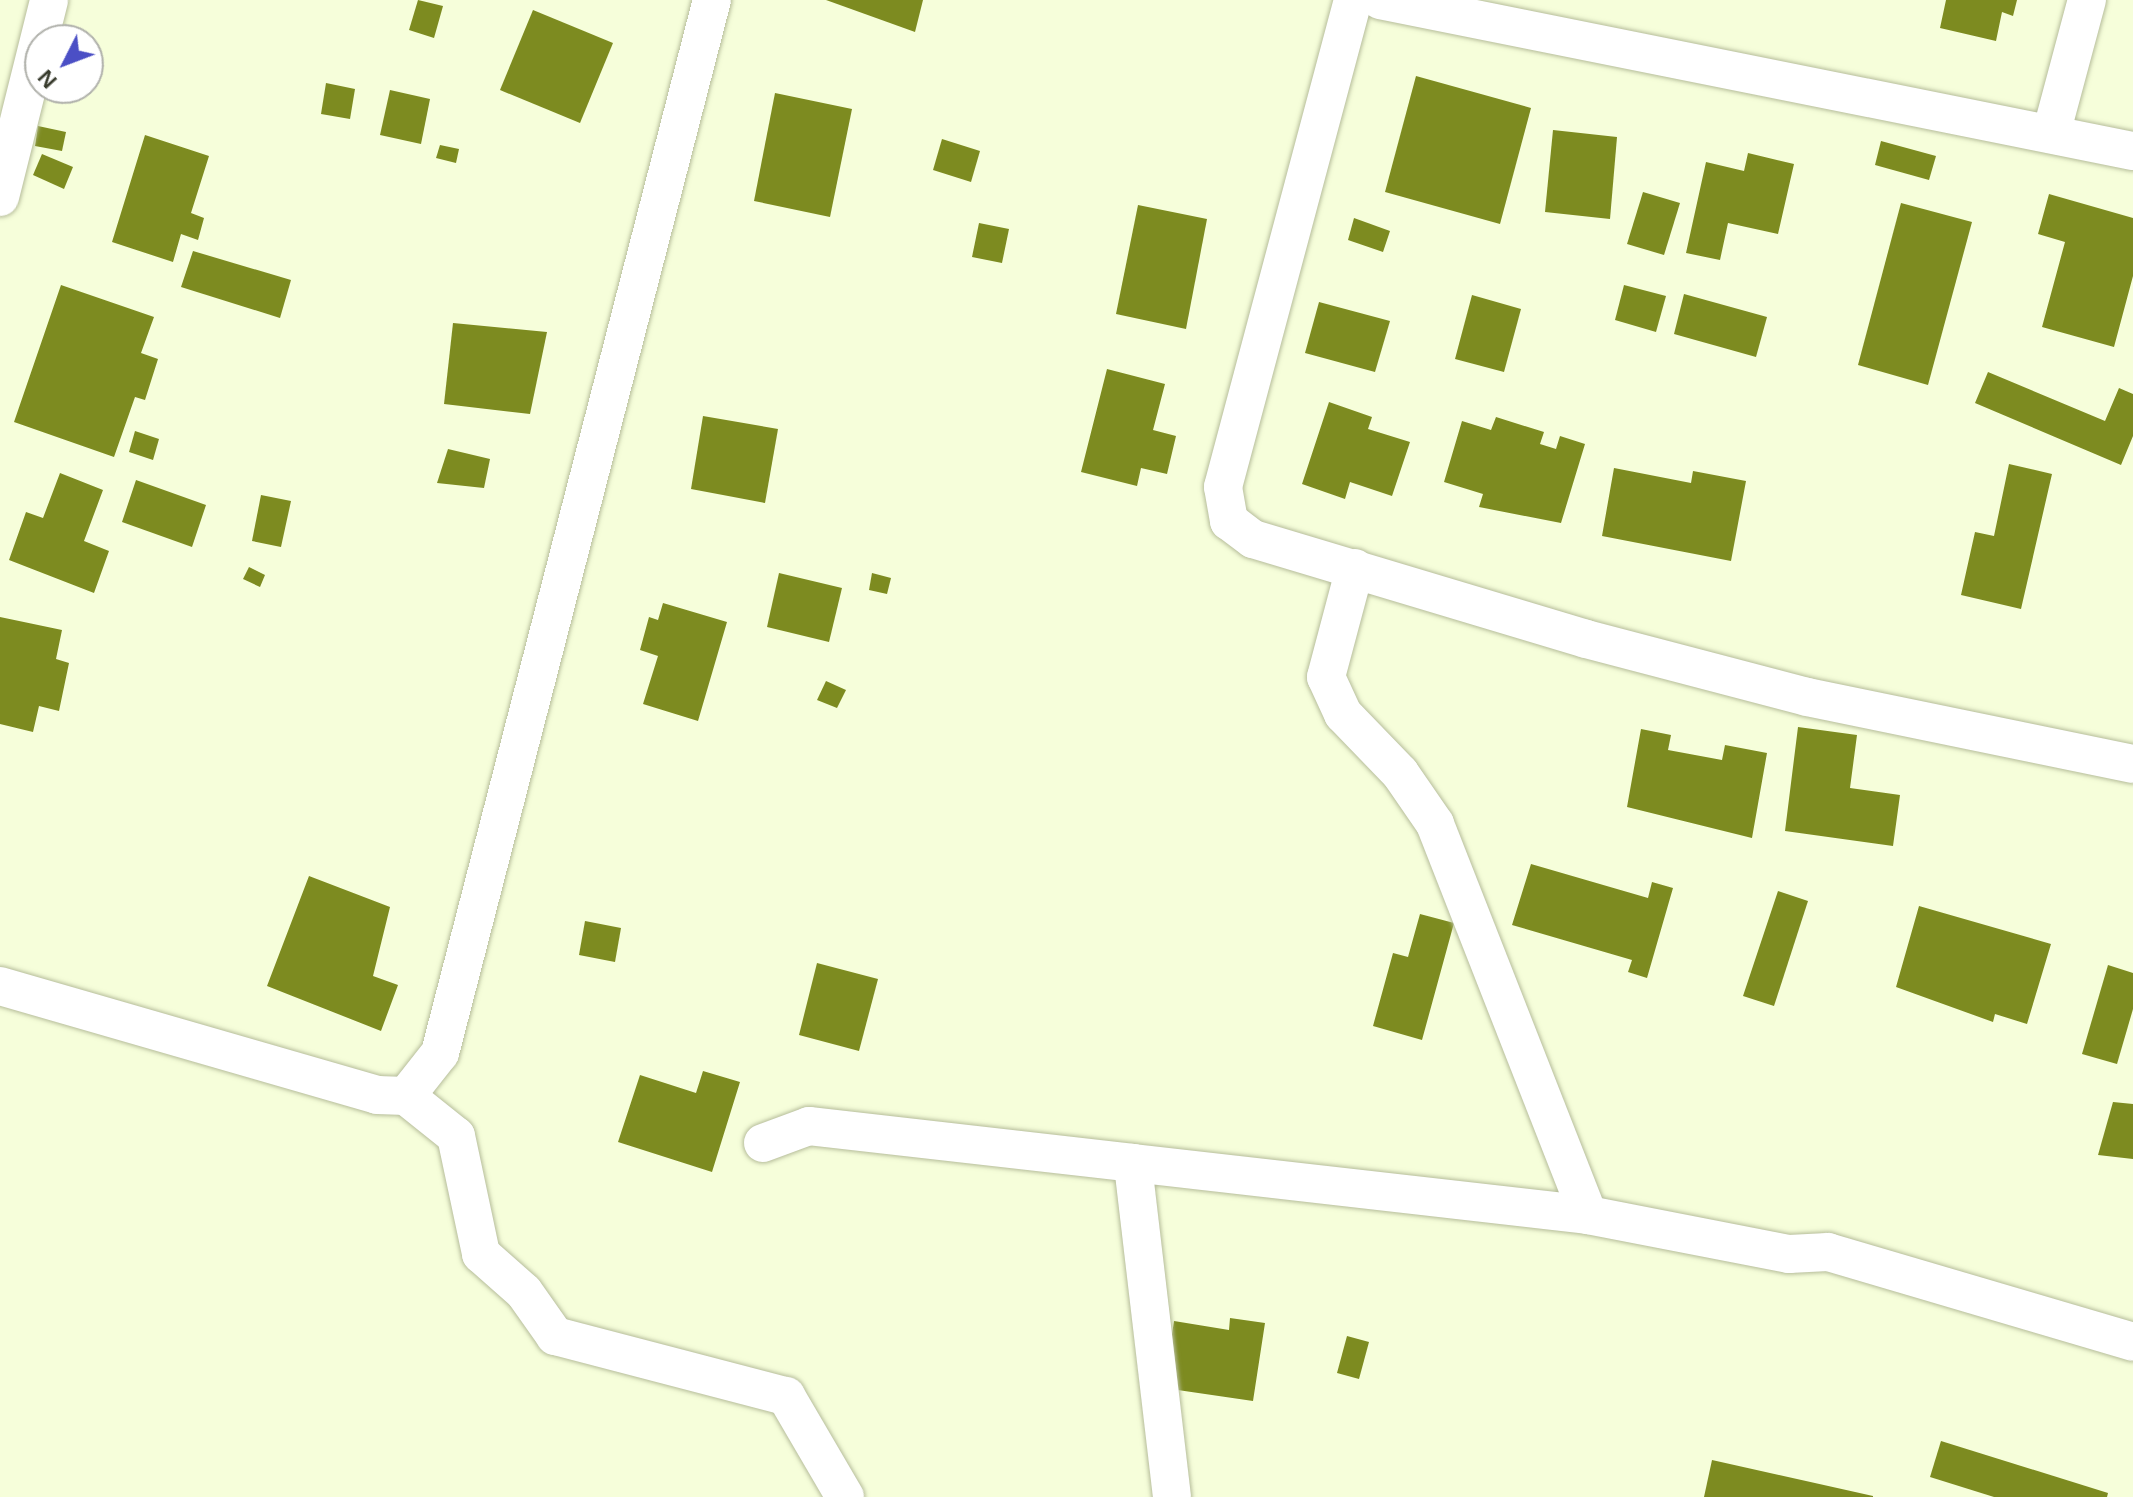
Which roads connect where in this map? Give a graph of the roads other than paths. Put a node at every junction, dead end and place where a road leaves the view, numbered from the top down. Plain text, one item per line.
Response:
1 (49, 0) edge
2 (712, 0) edge
3 (1353, 0) edge
4 (1380, 0) edge
5 (2087, 0) edge
6 (1480, 9) edge
7 (2051, 134) junction
8 (2133, 151) edge
9 (0, 197) edge
10 (1355, 568) junction
11 (2133, 764) edge
12 (0, 986) edge
13 (406, 1096) junction
14 (763, 1143) dead end
15 (1133, 1163) junction
16 (1588, 1215) junction
17 (2133, 1342) edge
18 (845, 1497) edge
19 (1172, 1497) edge

1 - 9 street
2 - 13 street
3 - 10 street
4 - 6 street
5 - 7 street
6 - 7 street
7 - 8 street
10 - 11 street
10 - 16 street
12 - 13 street
13 - 18 street
14 - 15 street
15 - 16 street
15 - 19 street
16 - 17 street

